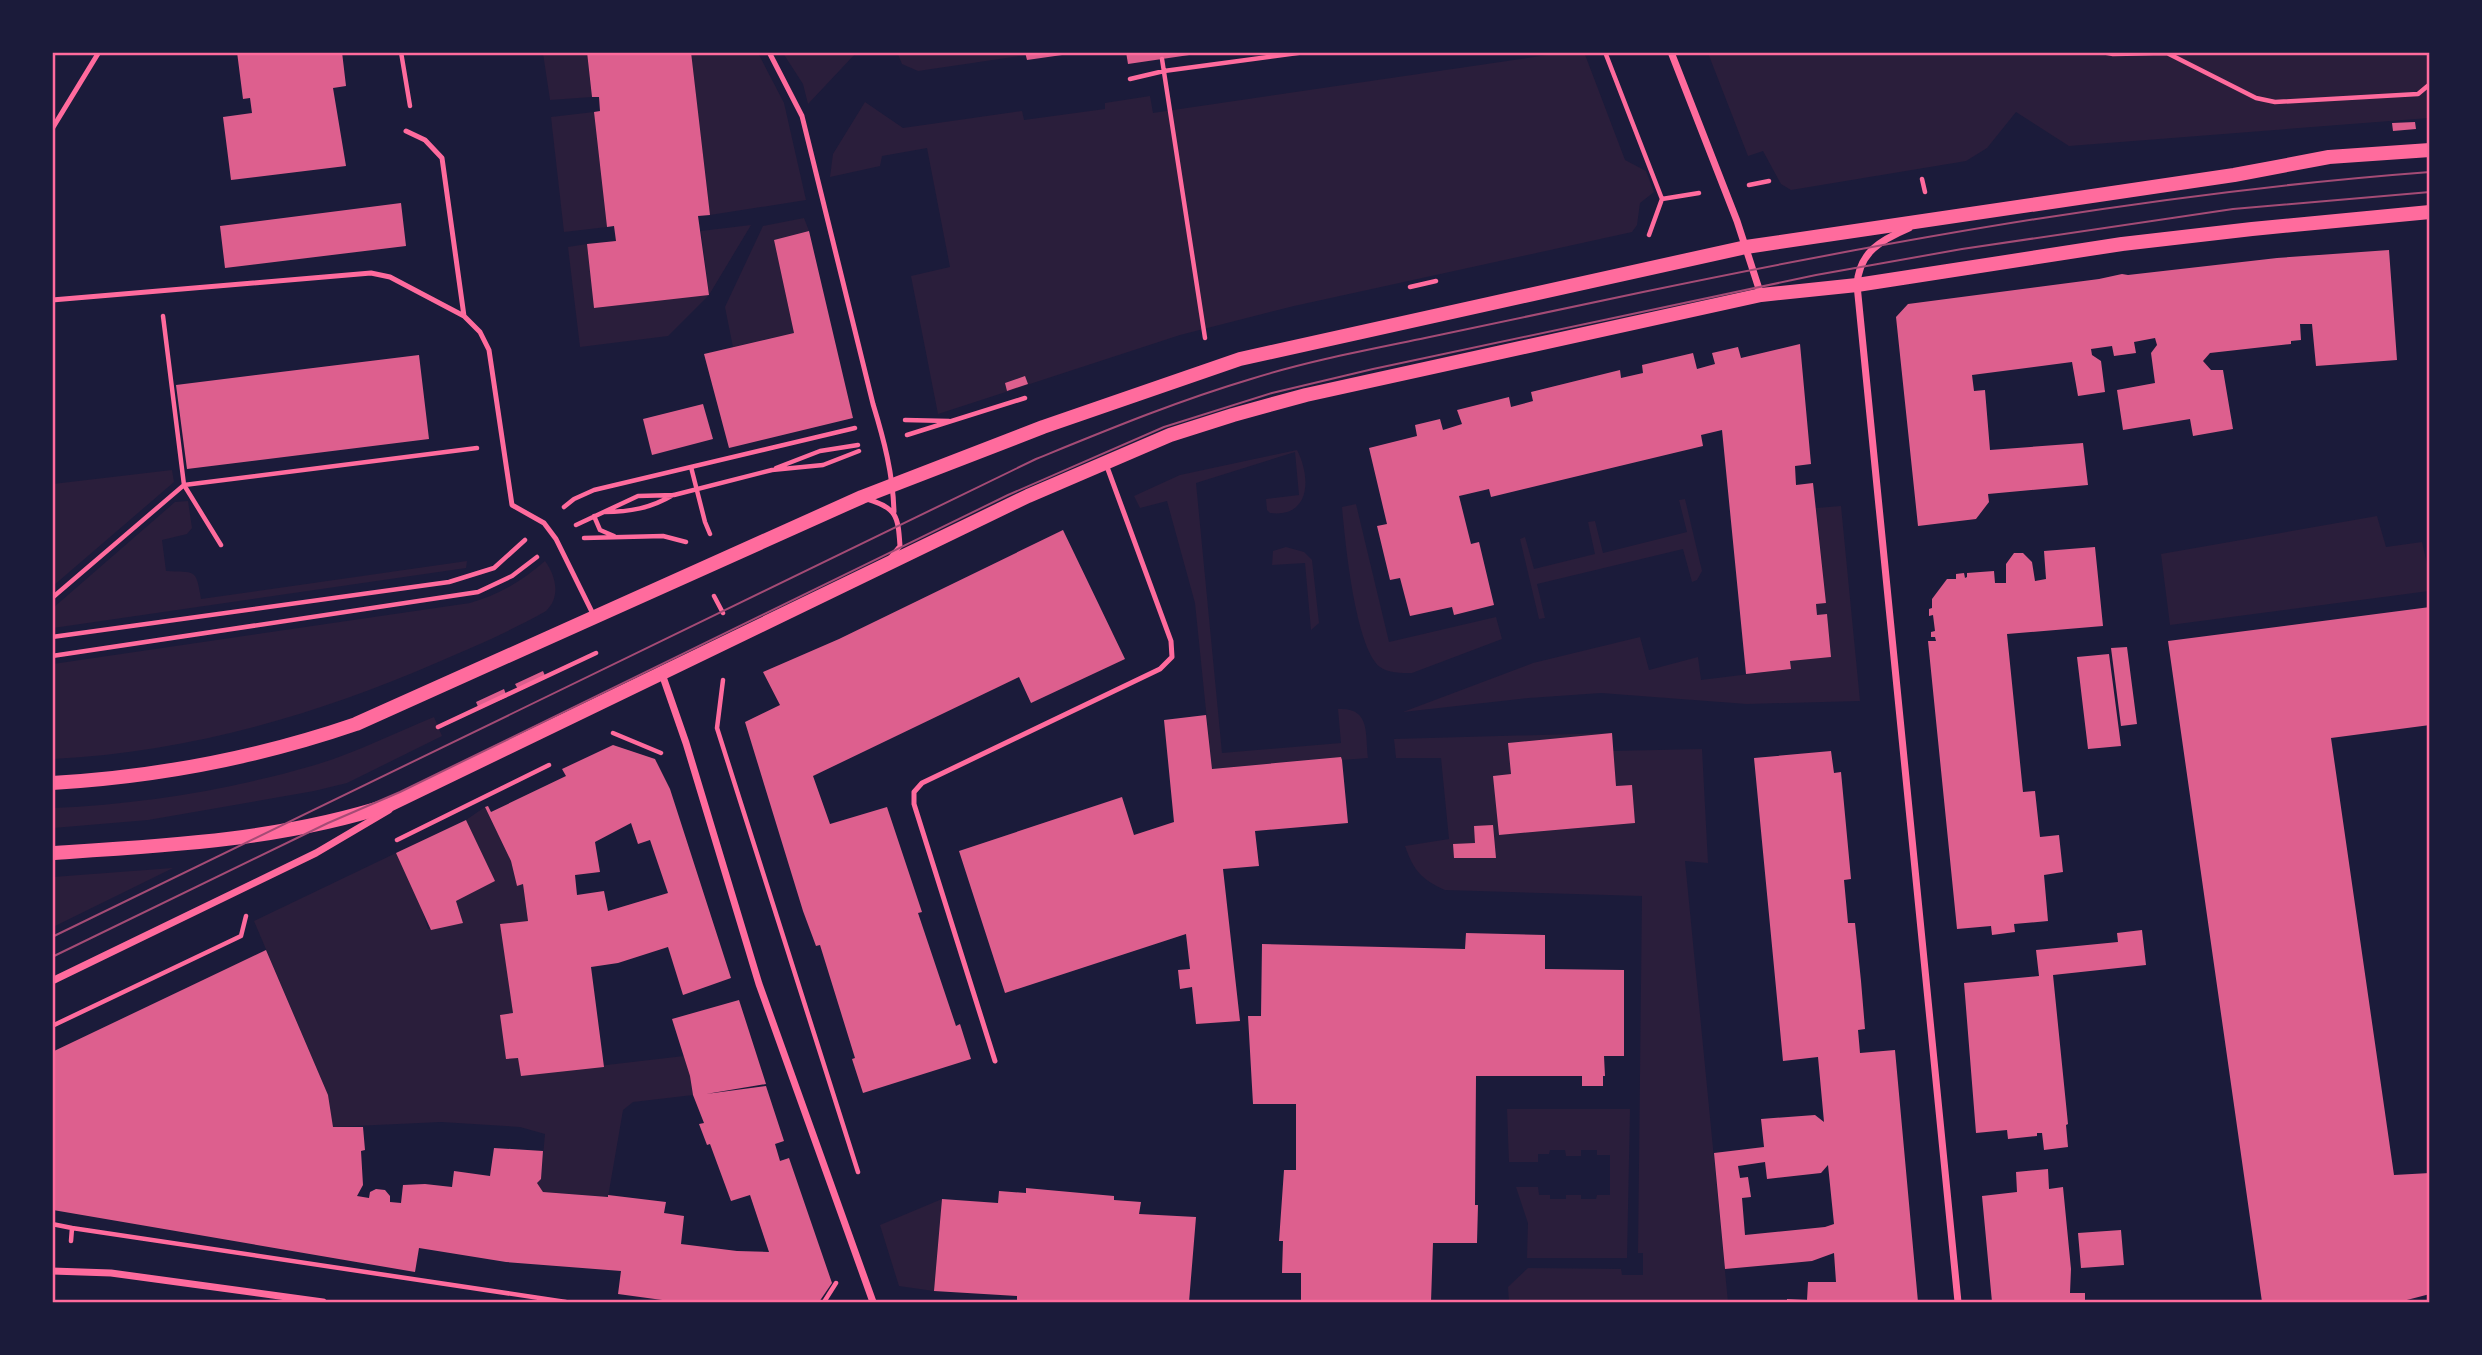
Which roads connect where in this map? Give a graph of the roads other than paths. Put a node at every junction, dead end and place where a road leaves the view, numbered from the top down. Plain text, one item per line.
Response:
1 (99, 52) edge
2 (769, 52) edge
3 (1671, 52) edge
4 (52, 129) edge
5 (405, 131) dead end
6 (2430, 150) edge
7 (2430, 212) edge
8 (1955, 216) junction
9 (1746, 247) junction
10 (1857, 285) junction
11 (1761, 295) junction
12 (52, 300) edge
13 (464, 316) junction
14 (1105, 461) junction
15 (893, 485) junction
16 (862, 497) junction
17 (894, 512) junction
18 (883, 565) junction
19 (594, 617) junction
20 (662, 674) junction
21 (52, 783) edge
22 (426, 789) junction
23 (52, 853) edge
24 (52, 981) edge
25 (995, 1061) dead end
26 (52, 1271) edge
27 (323, 1303) edge
28 (873, 1303) edge
29 (1958, 1303) edge

1 - 4 lane
2 - 15 lane
3 - 9 street
5 - 13 lane
6 - 8 main road
7 - 10 main road
8 - 9 main road
8 - 10 street
9 - 11 street
9 - 15 main road
10 - 11 main road
10 - 29 street
11 - 14 main road
12 - 13 lane
13 - 19 lane
14 - 18 main road
14 - 25 lane
15 - 16 main road
15 - 17 lane
16 - 17 lane
16 - 19 main road
17 - 18 lane
18 - 20 main road
19 - 21 main road
20 - 22 main road
20 - 28 street
22 - 23 main road
22 - 24 street
26 - 27 street

